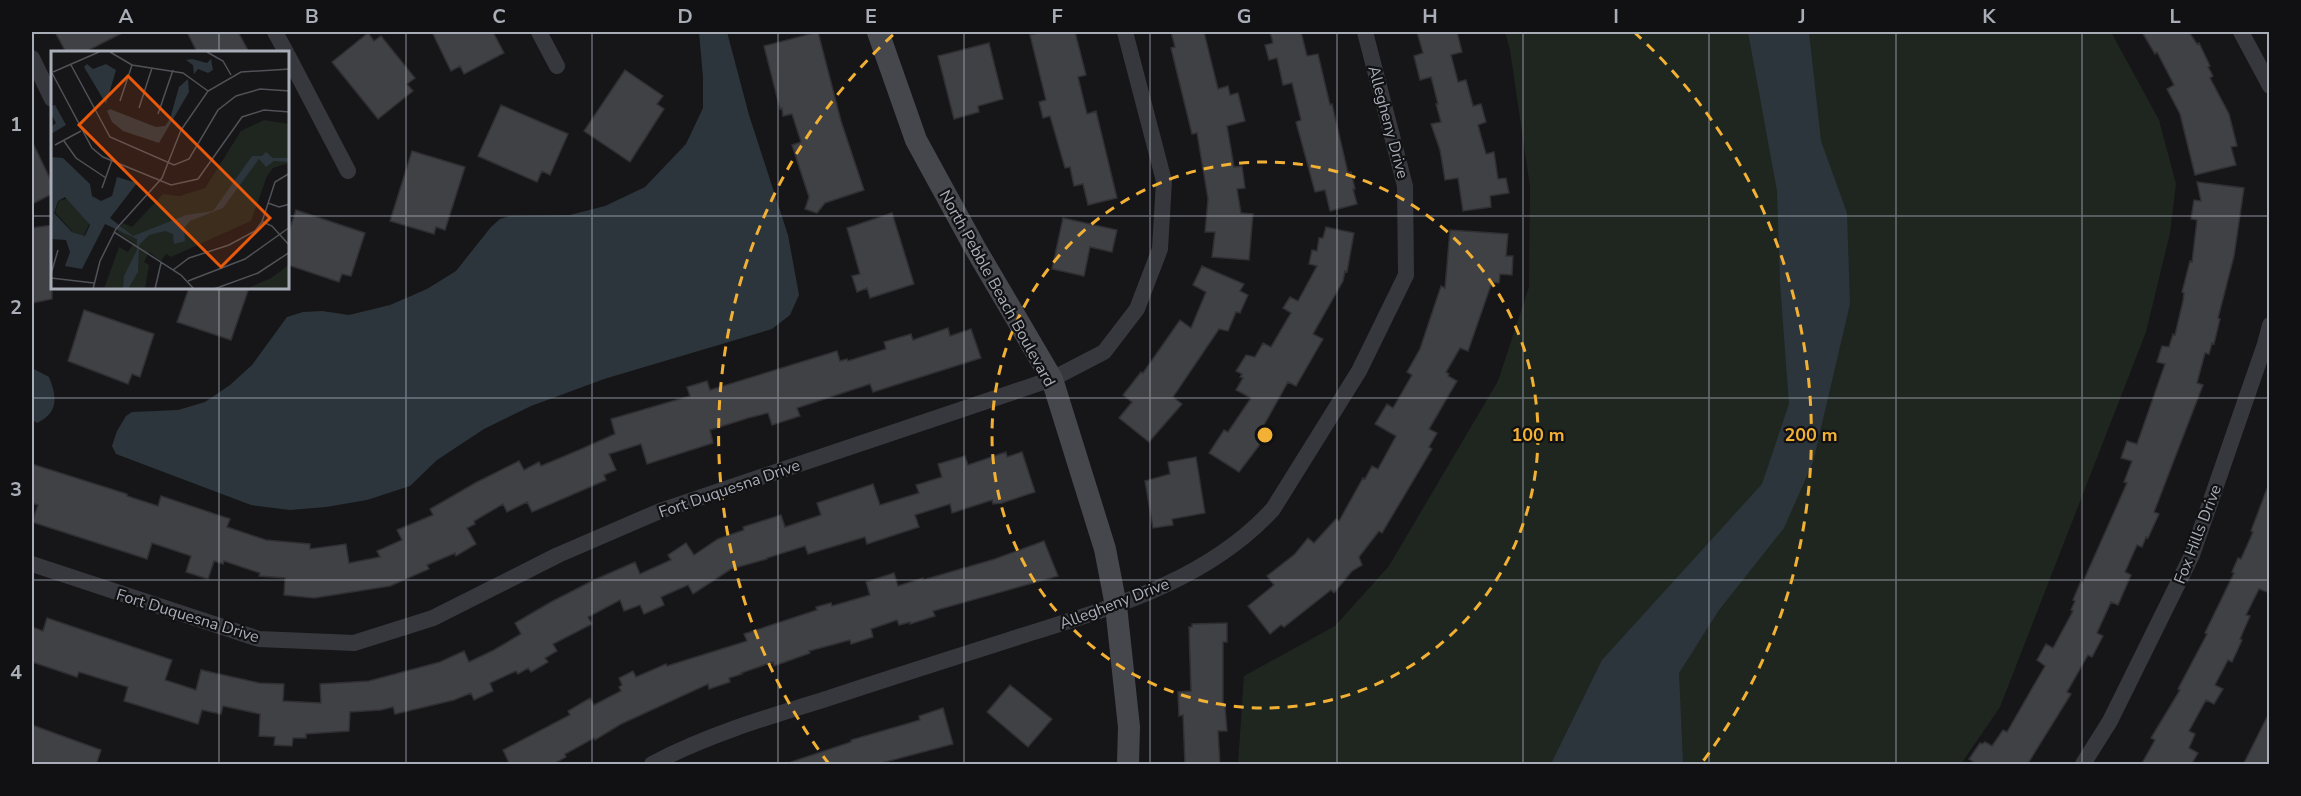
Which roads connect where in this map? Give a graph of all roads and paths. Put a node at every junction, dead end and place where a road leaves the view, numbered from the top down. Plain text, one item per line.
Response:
1 (275, 32) edge
2 (539, 32) edge
3 (878, 32) edge
4 (1125, 32) edge
5 (1365, 32) edge
6 (2241, 32) edge
7 (285, 51) edge
8 (32, 58) edge
9 (290, 60) edge
10 (557, 66) dead end
11 (2270, 86) edge
12 (51, 97) edge
13 (348, 171) dead end
14 (2270, 325) edge
15 (1052, 380) junction
16 (32, 564) edge
17 (1116, 606) junction
18 (652, 765) edge
19 (1128, 765) edge
20 (2083, 765) edge

1 - 7 street
2 - 10 street
3 - 15 street, North Pebble Beach Boulevard
4 - 15 street, Fort Duquesna Drive
5 - 17 street, Allegheny Drive
6 - 11 street
8 - 12 street
9 - 13 street
14 - 20 street, Fox Hills Drive
15 - 16 street, Fort Duquesna Drive
15 - 17 street, North Pebble Beach Boulevard
17 - 18 street, Allegheny Drive
17 - 19 street, North Pebble Beach Boulevard

